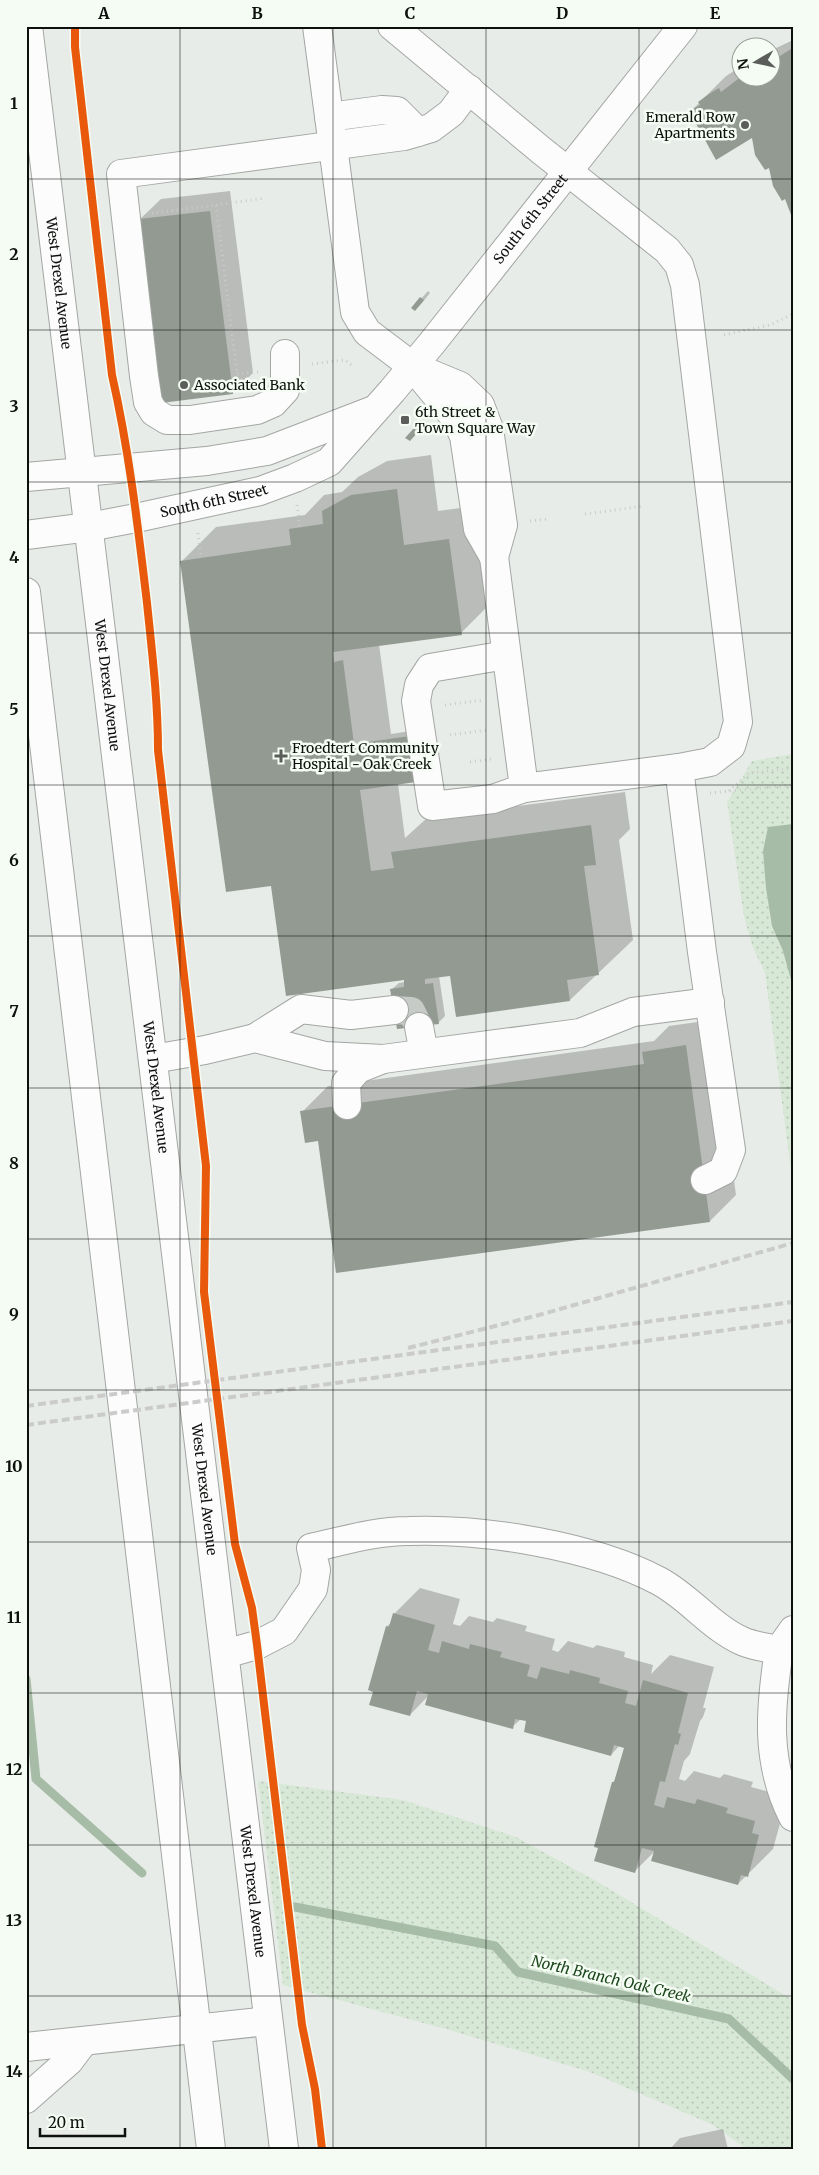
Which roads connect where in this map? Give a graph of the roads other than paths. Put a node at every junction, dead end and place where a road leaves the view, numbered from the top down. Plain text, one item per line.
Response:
1 (28, 26) edge
2 (317, 26) edge
3 (392, 26) edge
4 (683, 26) edge
5 (469, 89) junction
6 (329, 117) junction
7 (418, 132) junction
8 (333, 147) junction
9 (568, 171) junction
10 (296, 360) road end
11 (412, 366) junction
12 (375, 409) junction
13 (82, 471) junction
14 (26, 477) edge
15 (89, 527) junction
16 (26, 535) edge
17 (26, 592) edge
18 (506, 655) junction
19 (36, 754) edge
20 (679, 768) junction
21 (524, 788) junction
22 (710, 1002) junction
23 (394, 1010) tunnel mouth
24 (419, 1026) tunnel mouth
25 (255, 1038) junction
26 (424, 1053) junction
27 (383, 1059) junction
28 (153, 1060) junction
29 (347, 1105) dead end
30 (704, 1180) dead end
31 (786, 1640) edge
32 (225, 1654) junction
33 (793, 1817) edge
34 (268, 2021) junction
35 (196, 2029) junction
36 (84, 2041) junction
37 (26, 2047) edge
38 (26, 2099) edge
39 (211, 2149) edge
40 (284, 2149) edge

1 - 13 street, West Drexel Avenue
2 - 6 street
3 - 5 street
4 - 9 street, South 6th Street
5 - 7 street
5 - 9 street
6 - 7 street
6 - 8 street
7 - 8 street
8 - 10 street
8 - 11 street
9 - 11 street, South 6th Street
9 - 20 street
11 - 12 street, South 6th Street
11 - 18 street
12 - 13 street, South 6th Street
12 - 15 street, South 6th Street
13 - 14 street, South 6th Street
13 - 15 street, West Drexel Avenue
15 - 16 street, South 6th Street
15 - 28 street, West Drexel Avenue
17 - 19 street
18 - 21 street
18 - 21 street
19 - 35 street
20 - 21 street
20 - 22 street
22 - 26 street
22 - 30 street
23 - 25 street
24 - 26 street
25 - 27 street
25 - 28 street
26 - 27 street
27 - 29 street
28 - 32 street, West Drexel Avenue
31 - 32 street
31 - 33 street
32 - 34 street, West Drexel Avenue
34 - 35 street
34 - 40 street, West Drexel Avenue
35 - 36 street
35 - 39 street
36 - 37 street
36 - 38 street

